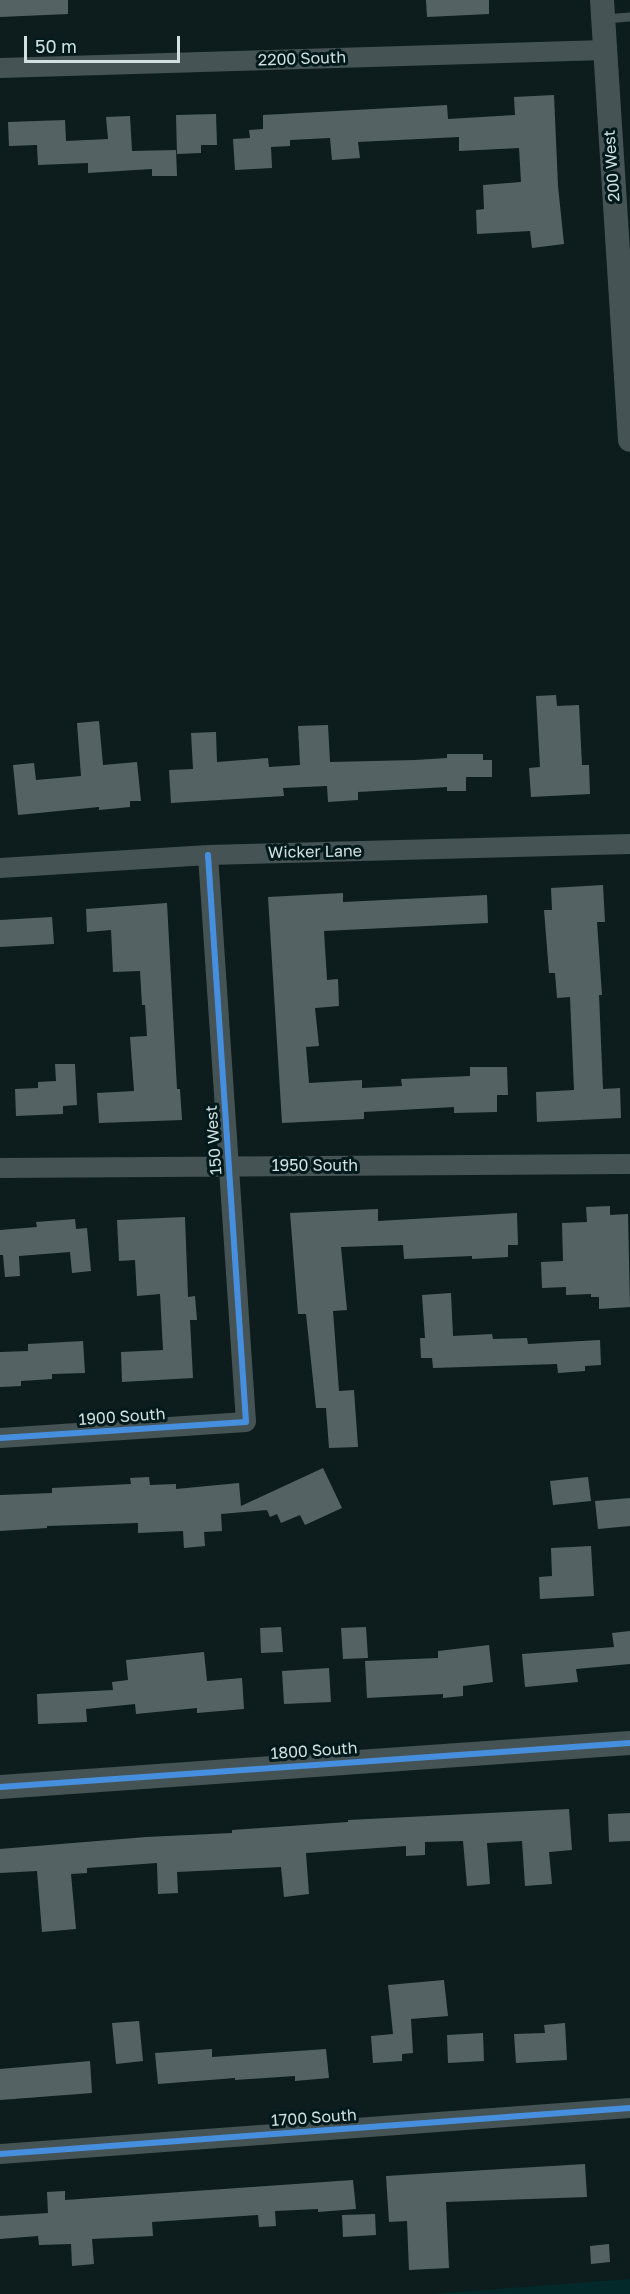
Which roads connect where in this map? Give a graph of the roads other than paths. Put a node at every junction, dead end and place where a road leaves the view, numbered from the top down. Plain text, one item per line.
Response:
1 (602, 10) edge
2 (630, 17) edge
3 (605, 50) junction
4 (0, 68) edge
5 (630, 440) edge
6 (630, 844) edge
7 (208, 855) junction
8 (0, 867) edge
9 (630, 1164) edge
10 (229, 1167) junction
11 (0, 1168) edge
12 (246, 1422) joint
13 (0, 1438) edge
14 (630, 1743) edge
15 (0, 1787) edge
16 (630, 2108) edge
17 (0, 2154) edge

1 - 2 lane
1 - 3 street, 200 West
3 - 4 street, 2200 South
3 - 5 street, 200 West
6 - 7 street, Wicker Lane
7 - 8 street, Wicker Lane
7 - 10 street, 150 West
9 - 10 street, 1950 South
10 - 11 street, 1950 South
10 - 12 street, 150 West
12 - 13 street, 1900 South
14 - 15 street, 1800 South
16 - 17 street, 1700 South

